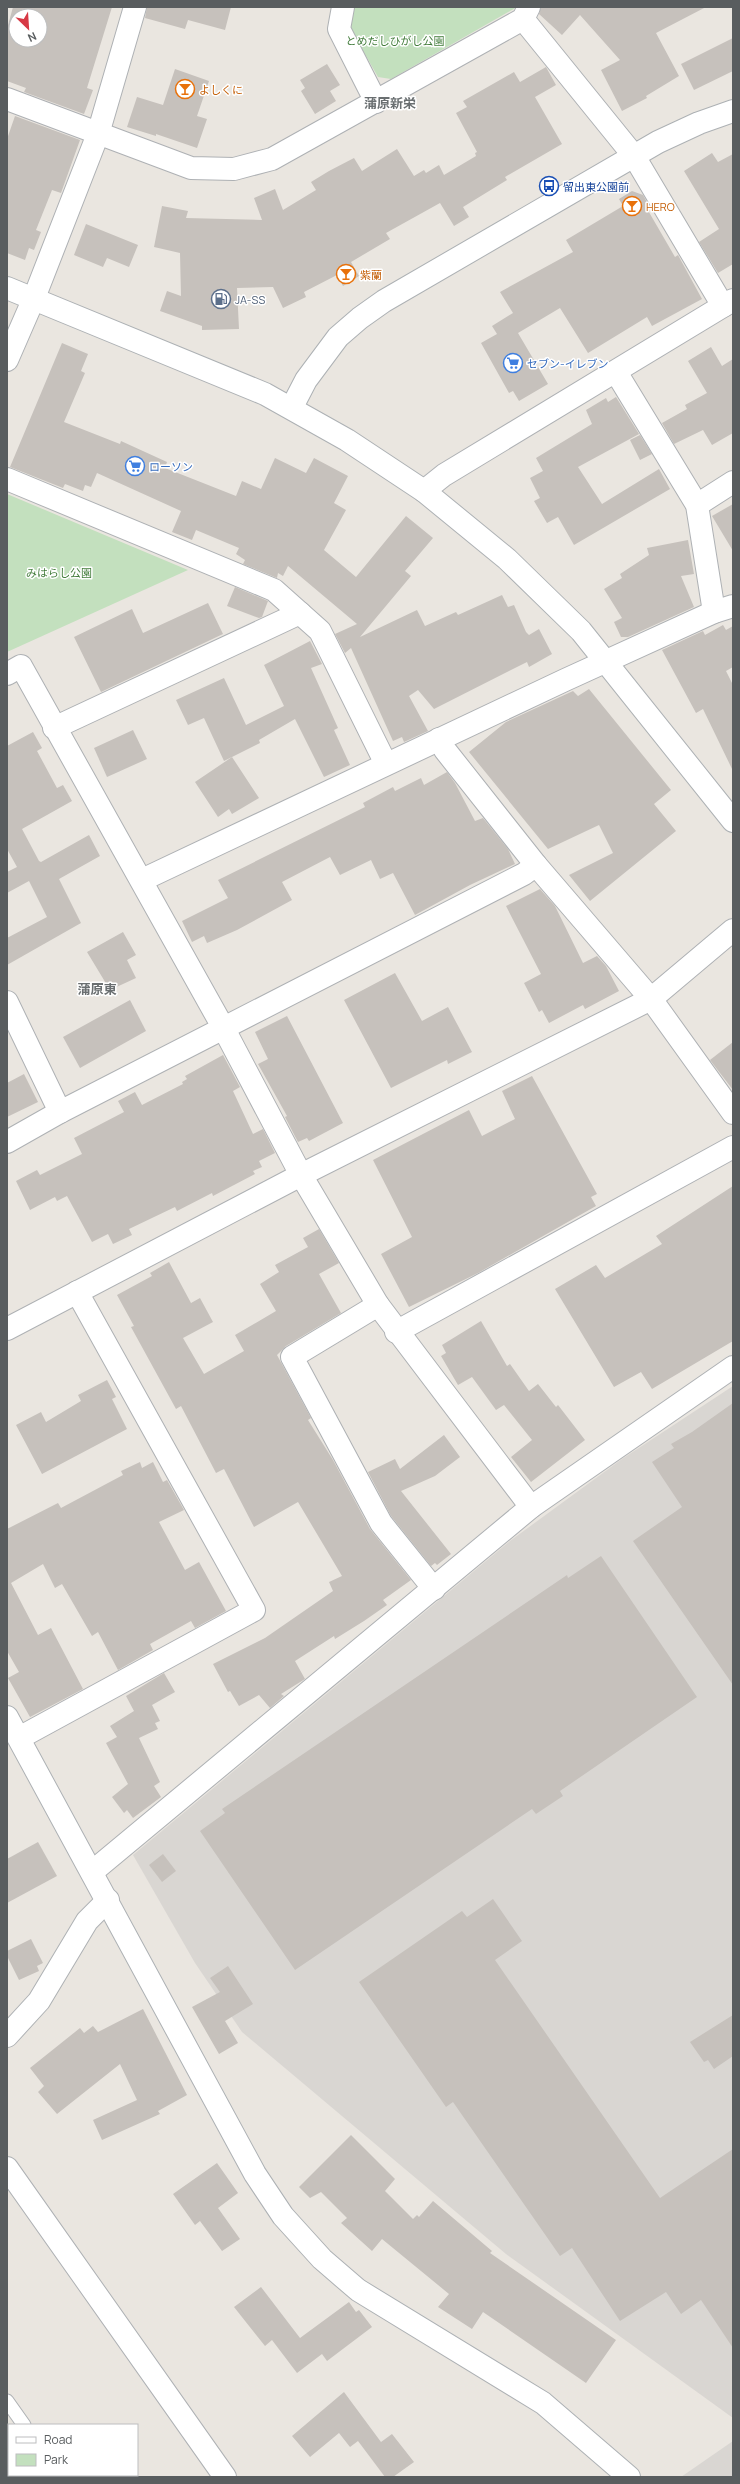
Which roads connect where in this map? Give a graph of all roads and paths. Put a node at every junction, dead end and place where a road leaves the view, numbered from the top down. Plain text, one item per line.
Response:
1 (135, 7) edge
2 (343, 7) edge
3 (526, 13) edge
4 (7, 99) edge
5 (376, 102) junction
6 (733, 111) edge
7 (98, 134) junction
8 (634, 156) junction
9 (7, 288) edge
10 (34, 298) junction
11 (728, 303) edge
12 (7, 360) edge
13 (616, 372) junction
14 (292, 407) junction
15 (7, 479) edge
16 (733, 482) edge
17 (424, 492) junction
18 (697, 505) junction
19 (724, 609) edge
20 (300, 613) junction
21 (605, 663) junction
22 (7, 674) edge
23 (54, 728) junction
24 (439, 739) junction
25 (386, 764) junction
26 (733, 821) edge
27 (536, 866) junction
28 (142, 880) junction
29 (733, 930) edge
30 (651, 999) junction
31 (7, 1002) edge
32 (224, 1029) junction
33 (60, 1112) junction
34 (733, 1113) edge
35 (7, 1142) edge
36 (733, 1147) edge
37 (301, 1174) junction
38 (77, 1292) junction
39 (378, 1306) junction
40 (7, 1329) edge
41 (396, 1332) junction
42 (733, 1367) edge
43 (531, 1507) junction
44 (434, 1588) junction
45 (7, 1717) edge
46 (19, 1738) junction
47 (92, 1872) junction
48 (108, 1900) junction
49 (7, 2036) edge
50 (7, 2168) edge
51 (7, 2401) edge
52 (23, 2424) edge
53 (226, 2477) edge
54 (629, 2477) edge

1 - 7 street
2 - 5 street
3 - 5 street
3 - 8 street
4 - 7 street
5 - 7 street
6 - 8 street
7 - 10 street
8 - 11 street
8 - 14 street
9 - 10 street
10 - 12 street
10 - 14 street
11 - 13 street
13 - 17 street
13 - 18 street
14 - 17 street
15 - 20 street
16 - 18 street
17 - 21 street
18 - 19 street
19 - 21 street
20 - 23 street
20 - 25 street
21 - 24 street
21 - 26 street
22 - 23 street
23 - 28 street
24 - 25 street
24 - 27 street
25 - 28 street
27 - 30 street
27 - 32 street
28 - 32 street
29 - 30 street
30 - 34 street
30 - 37 street
31 - 33 street
32 - 33 street
32 - 37 street
33 - 35 street
36 - 41 street
37 - 38 street
37 - 39 street
38 - 40 street
38 - 46 street
39 - 41 street
39 - 44 street
41 - 43 street
42 - 43 street
43 - 44 street
44 - 47 street
45 - 46 street
46 - 47 street
47 - 48 street
48 - 49 street
48 - 54 street
50 - 53 street
51 - 52 lane

